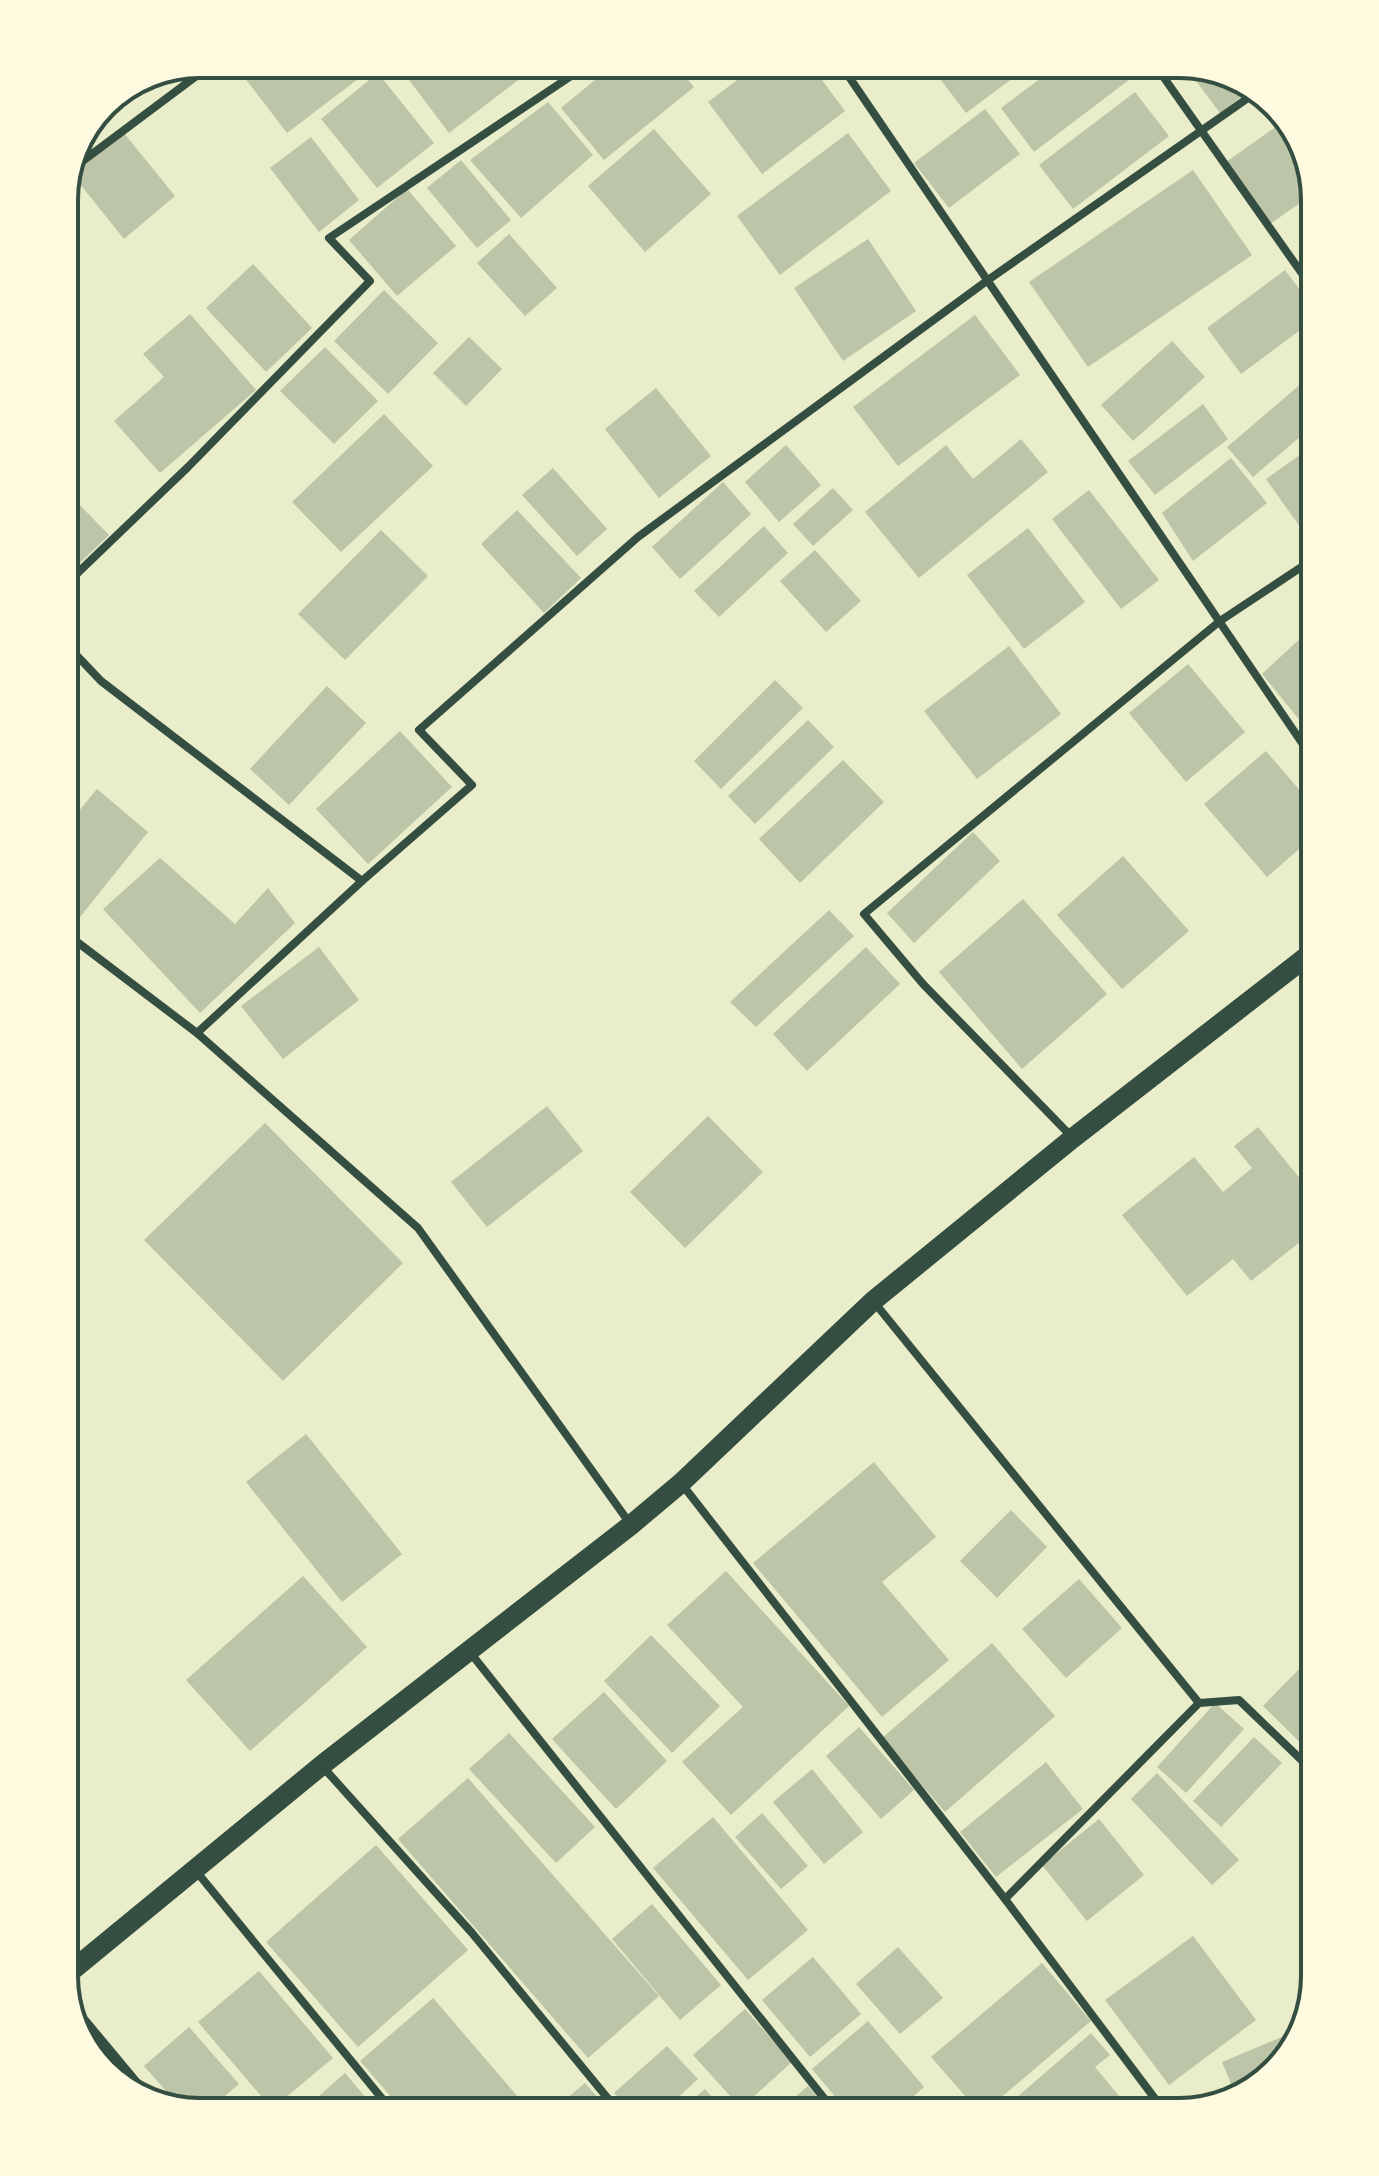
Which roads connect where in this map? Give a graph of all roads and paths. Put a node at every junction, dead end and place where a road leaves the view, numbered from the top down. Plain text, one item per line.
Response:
1 (568, 78) edge
2 (850, 78) edge
3 (1164, 78) edge
4 (193, 79) edge
5 (1247, 99) edge
6 (1202, 132) junction
7 (85, 159) edge
8 (1301, 272) edge
9 (988, 280) junction
10 (1301, 567) edge
11 (78, 573) edge
12 (1220, 621) junction
13 (78, 657) edge
14 (1301, 741) edge
15 (362, 881) junction
16 (78, 943) edge
17 (1301, 961) edge
18 (197, 1033) junction
19 (1073, 1138) junction
20 (873, 1301) junction
21 (681, 1483) junction
22 (631, 1525) junction
23 (469, 1651) junction
24 (1199, 1703) junction
25 (1301, 1760) edge
26 (322, 1765) junction
27 (196, 1870) junction
28 (1005, 1899) junction
29 (78, 1966) edge
30 (88, 2024) edge
31 (133, 2078) edge
32 (382, 2098) edge
33 (608, 2098) edge
34 (824, 2098) edge
35 (1154, 2098) edge

1 - 11 street
2 - 9 street
3 - 6 street
4 - 7 street
5 - 6 street
6 - 8 street
6 - 9 street
9 - 12 street
9 - 15 street
10 - 12 street
12 - 14 street
12 - 19 street
13 - 15 street
15 - 18 street
16 - 18 street
17 - 19 main road
18 - 22 street
19 - 20 main road
20 - 21 main road
20 - 24 street
21 - 22 main road
21 - 28 street
22 - 23 main road
23 - 26 main road
23 - 34 street
24 - 25 street
24 - 28 street
26 - 27 main road
26 - 33 street
27 - 29 main road
27 - 32 street
28 - 35 street
30 - 31 street

